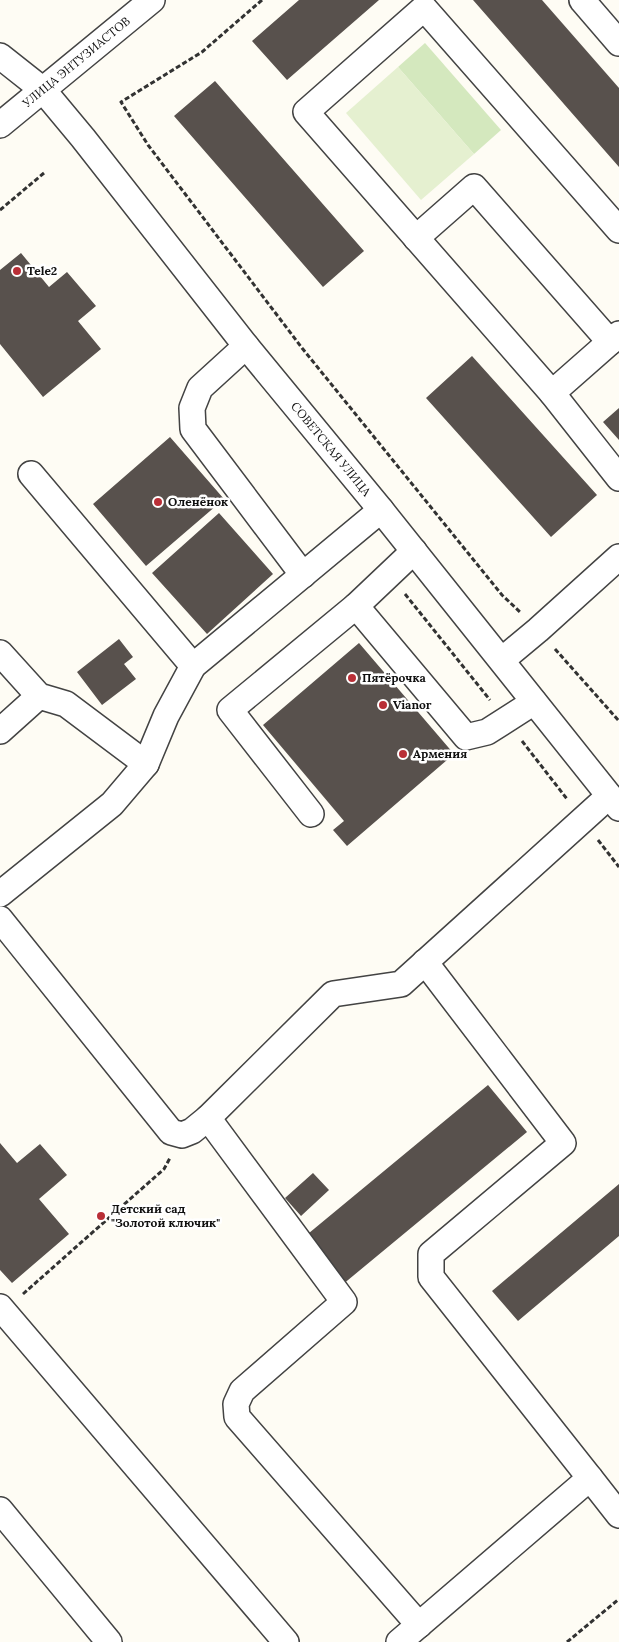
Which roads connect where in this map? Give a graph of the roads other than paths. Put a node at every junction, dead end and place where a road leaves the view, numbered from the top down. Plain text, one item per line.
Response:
1 (152, 0) edge
2 (582, 0) edge
3 (619, 43) edge
4 (0, 56) edge
5 (43, 90) junction
6 (0, 125) edge
7 (619, 230) edge
8 (416, 238) junction
9 (614, 338) edge
10 (246, 346) junction
11 (552, 392) junction
12 (30, 474) dead end
13 (619, 478) edge
14 (381, 510) junction
15 (414, 551) junction
16 (619, 556) edge
17 (302, 574) junction
18 (356, 606) junction
19 (0, 653) edge
20 (502, 660) junction
21 (193, 666) junction
22 (39, 696) junction
23 (534, 702) junction
24 (0, 731) edge
25 (146, 764) junction
26 (614, 802) edge
27 (311, 814) dead end
28 (0, 894) edge
29 (0, 920) edge
30 (425, 962) junction
31 (208, 1118) junction
32 (2, 1309) edge
33 (590, 1478) junction
34 (0, 1510) edge
35 (619, 1515) edge
36 (418, 1625) junction
37 (109, 1642) edge
38 (286, 1642) edge
39 (399, 1642) edge

1 - 5 street, УЛИЦА ЭНТУЗИАСТОВ
2 - 3 street
4 - 5 street, СОВЕТСКАЯ УЛИЦА
5 - 6 street, УЛИЦА ЭНТУЗИАСТОВ
5 - 10 street, СОВЕТСКАЯ УЛИЦА
7 - 8 street
8 - 9 street
8 - 11 street
9 - 11 street
10 - 14 street, СОВЕТСКАЯ УЛИЦА
10 - 17 street
11 - 13 street
12 - 21 street
14 - 15 street, СОВЕТСКАЯ УЛИЦА
14 - 17 street
15 - 18 street
15 - 20 street, СОВЕТСКАЯ УЛИЦА
16 - 20 street
17 - 21 street
18 - 23 street
18 - 27 street
19 - 22 street
20 - 23 street, СОВЕТСКАЯ УЛИЦА
21 - 25 street
22 - 24 street
22 - 25 street
23 - 26 street, СОВЕТСКАЯ УЛИЦА
25 - 28 street
26 - 30 street
29 - 31 street
30 - 31 street
30 - 33 street
31 - 36 street
32 - 38 street
33 - 35 street
33 - 36 street
34 - 37 street
36 - 39 street

